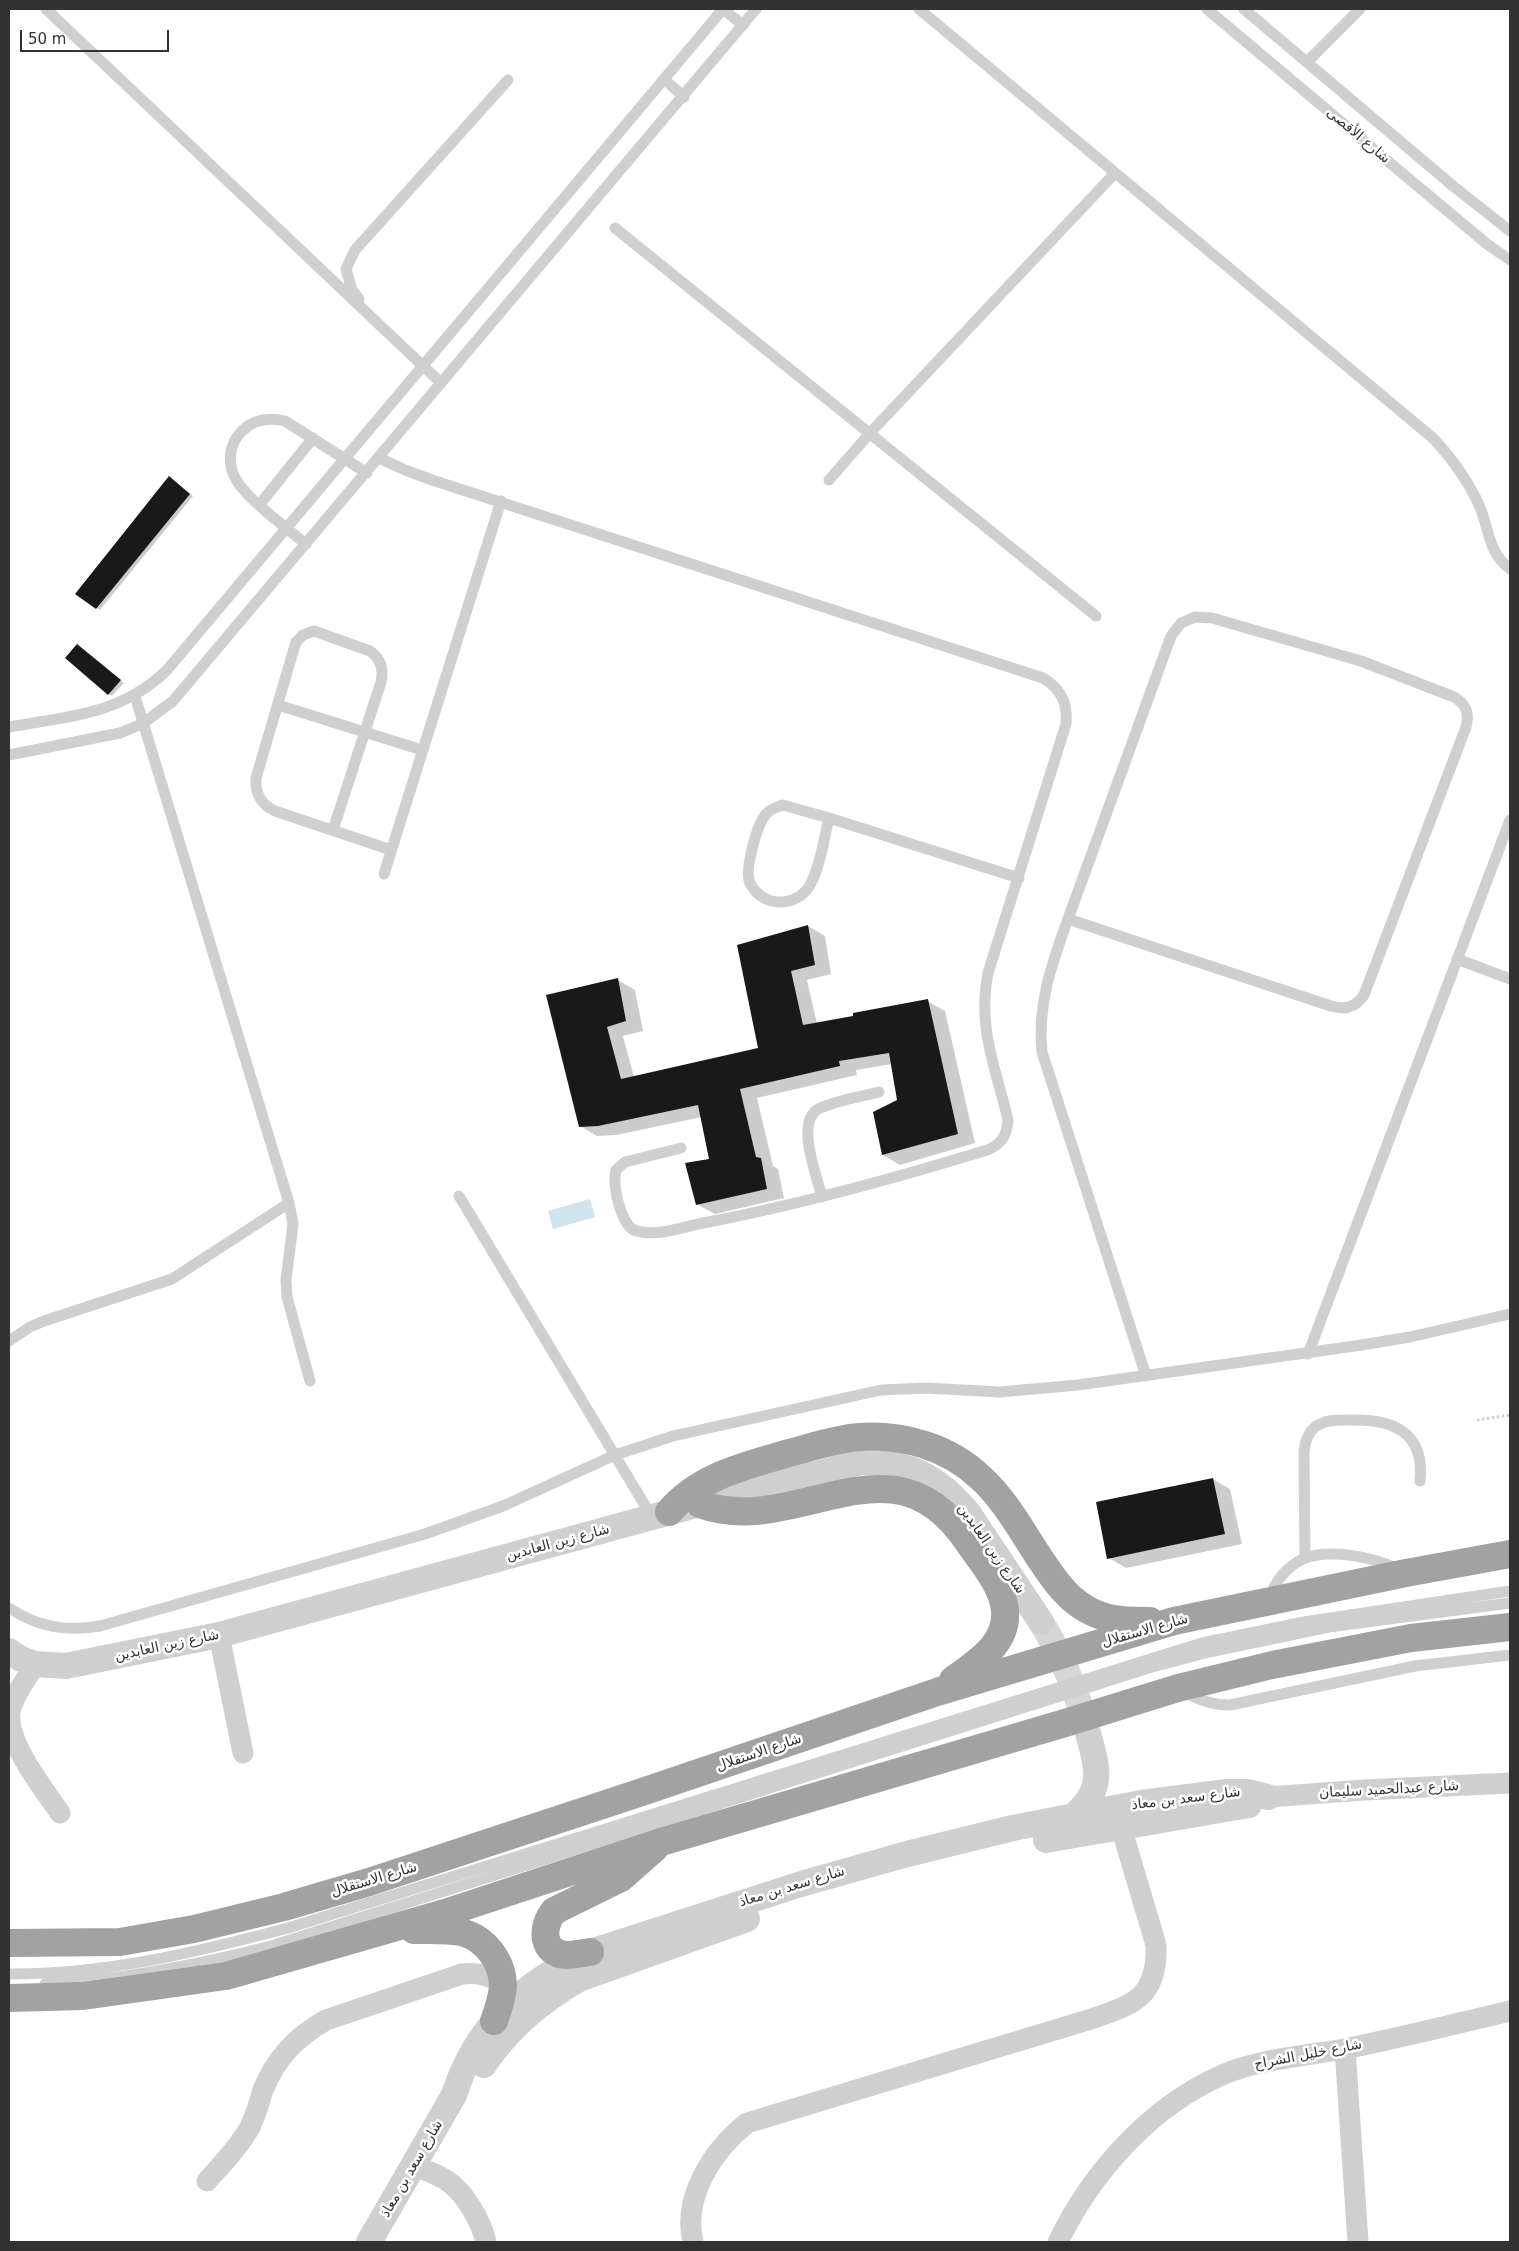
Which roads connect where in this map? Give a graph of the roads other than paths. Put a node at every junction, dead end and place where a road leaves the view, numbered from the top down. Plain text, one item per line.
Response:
1 (46, 9) edge
2 (723, 9) edge
3 (756, 9) edge
4 (919, 9) edge
5 (1207, 9) edge
6 (1244, 9) edge
7 (1360, 9) edge
8 (743, 25) junction
9 (1307, 62) junction
10 (664, 79) junction
11 (508, 80) dead end
12 (684, 97) junction
13 (1114, 172) junction
14 (615, 228) dead end
15 (1510, 231) edge
16 (1510, 260) edge
17 (375, 321) junction
18 (422, 365) junction
19 (441, 383) junction
20 (870, 433) junction
21 (313, 438) junction
22 (379, 458) junction
23 (344, 459) junction
24 (366, 473) junction
25 (829, 480) dead end
26 (501, 501) junction
27 (260, 504) junction
28 (287, 528) junction
29 (306, 544) junction
30 (1510, 569) edge
31 (1096, 616) dead end
32 (135, 696) junction
33 (278, 705) junction
34 (142, 724) junction
35 (9, 727) edge
36 (364, 732) junction
37 (422, 750) junction
38 (9, 755) edge
39 (829, 818) junction
40 (1510, 820) edge
41 (333, 830) junction
42 (391, 850) junction
43 (384, 874) dead end
44 (1019, 878) junction
45 (1068, 919) junction
46 (1457, 959) junction
47 (1510, 979) edge
48 (879, 1092) dead end
49 (681, 1148) dead end
50 (459, 1196) dead end
51 (822, 1197) junction
52 (289, 1203) junction
53 (1510, 1314) edge
54 (9, 1340) edge
55 (1308, 1354) junction
56 (1146, 1376) junction
57 (310, 1382) dead end
58 (615, 1455) junction
59 (1420, 1481) dead end
60 (700, 1504) junction
61 (660, 1515) junction
62 (1510, 1554) edge
63 (1305, 1558) junction
64 (1406, 1573) junction
65 (1510, 1591) edge
66 (1268, 1602) junction
67 (1510, 1603) edge
68 (9, 1608) edge
69 (1174, 1621) junction
70 (1041, 1622) tunnel mouth
71 (1510, 1627) edge
72 (219, 1635) junction
73 (9, 1651) edge
74 (1510, 1655) edge
75 (35, 1664) junction
76 (1178, 1688) junction
77 (937, 1692) junction
78 (1089, 1737) tunnel mouth
79 (243, 1753) dead end
80 (1098, 1765) junction
81 (1510, 1783) edge
82 (1268, 1798) junction
83 (1141, 1803) junction
84 (60, 1813) dead end
85 (1072, 1817) junction
86 (1121, 1828) junction
87 (661, 1842) junction
88 (853, 1876) junction
89 (387, 1930) junction
90 (474, 1937) junction
91 (9, 1943) edge
92 (590, 1952) junction
93 (9, 1974) edge
94 (462, 1974) junction
95 (9, 1985) edge
96 (503, 1985) junction
97 (9, 1998) edge
98 (1510, 2011) edge
99 (494, 2021) junction
100 (1345, 2049) junction
101 (454, 2095) junction
102 (414, 2165) junction
103 (206, 2181) dead end
104 (369, 2242) edge
105 (486, 2242) edge
106 (693, 2242) edge
107 (1058, 2242) edge
108 (1358, 2242) edge

1 - 17 lane
2 - 8 lane
2 - 10 lane
3 - 8 lane
4 - 13 lane
5 - 16 lane, شارع الأقصى
6 - 9 lane, شارع الأقصى
7 - 9 lane
8 - 12 lane
9 - 15 lane, شارع الأقصى
10 - 12 lane
10 - 18 lane
11 - 17 lane
12 - 19 lane
13 - 20 lane
13 - 30 lane
14 - 20 lane
17 - 18 lane
18 - 19 lane
18 - 23 lane
19 - 22 lane
20 - 25 lane
20 - 31 lane
21 - 23 lane
21 - 27 lane
21 - 27 lane
22 - 24 lane
22 - 26 lane
23 - 24 lane
23 - 28 lane
24 - 29 lane
26 - 37 lane
26 - 44 lane
27 - 28 lane
28 - 29 lane
28 - 32 lane
29 - 34 lane
32 - 34 lane
32 - 35 lane
33 - 36 lane
33 - 36 lane
33 - 41 lane
34 - 38 lane
34 - 52 lane
36 - 37 lane
36 - 41 lane
37 - 42 lane
39 - 39 lane
39 - 44 lane
40 - 46 lane
41 - 42 lane
42 - 43 lane
44 - 51 lane
45 - 45 lane
45 - 56 lane
46 - 47 lane
46 - 55 lane
48 - 51 lane
49 - 51 lane
50 - 58 lane
52 - 54 lane
52 - 57 lane
53 - 55 lane
55 - 56 lane
56 - 58 lane
58 - 61 lane
58 - 68 lane
59 - 63 lane
60 - 61 street, شارع زين العابدين
60 - 70 street, شارع زين العابدين
60 - 77 highway
61 - 69 highway
61 - 72 street, شارع زين العابدين
62 - 64 highway, شارع الاستقلال
63 - 64 lane
63 - 66 lane
64 - 66 highway, شارع الاستقلال
65 - 93 lane
66 - 69 highway, شارع الاستقلال
67 - 95 lane
69 - 77 highway, شارع الاستقلال
71 - 76 highway
72 - 75 street, شارع زين العابدين
72 - 79 street
73 - 75 street, شارع زين العابدين
74 - 76 lane
75 - 84 street
76 - 87 highway
77 - 91 highway, شارع الاستقلال
78 - 80 street
80 - 83 street
80 - 85 street
81 - 82 street, شارع عبدالحميد سليمان
82 - 83 street, شارع سعد بن معاذ
82 - 86 street, شارع سعد بن معاذ
83 - 85 street, شارع سعد بن معاذ
85 - 88 street, شارع سعد بن معاذ
86 - 88 street, شارع سعد بن معاذ
86 - 106 street
87 - 89 highway
87 - 92 highway
88 - 92 street, شارع سعد بن معاذ
88 - 101 street, شارع سعد بن معاذ
89 - 90 highway
89 - 97 highway
90 - 94 street
90 - 96 highway
92 - 99 street, شارع سعد بن معاذ
94 - 96 street
94 - 103 street
96 - 99 highway
98 - 100 street, شارع خليل الشراح
99 - 101 street, شارع سعد بن معاذ
100 - 107 street, شارع خليل الشراح
100 - 108 street
101 - 102 street, شارع سعد بن معاذ
102 - 104 street, شارع سعد بن معاذ
102 - 105 street

